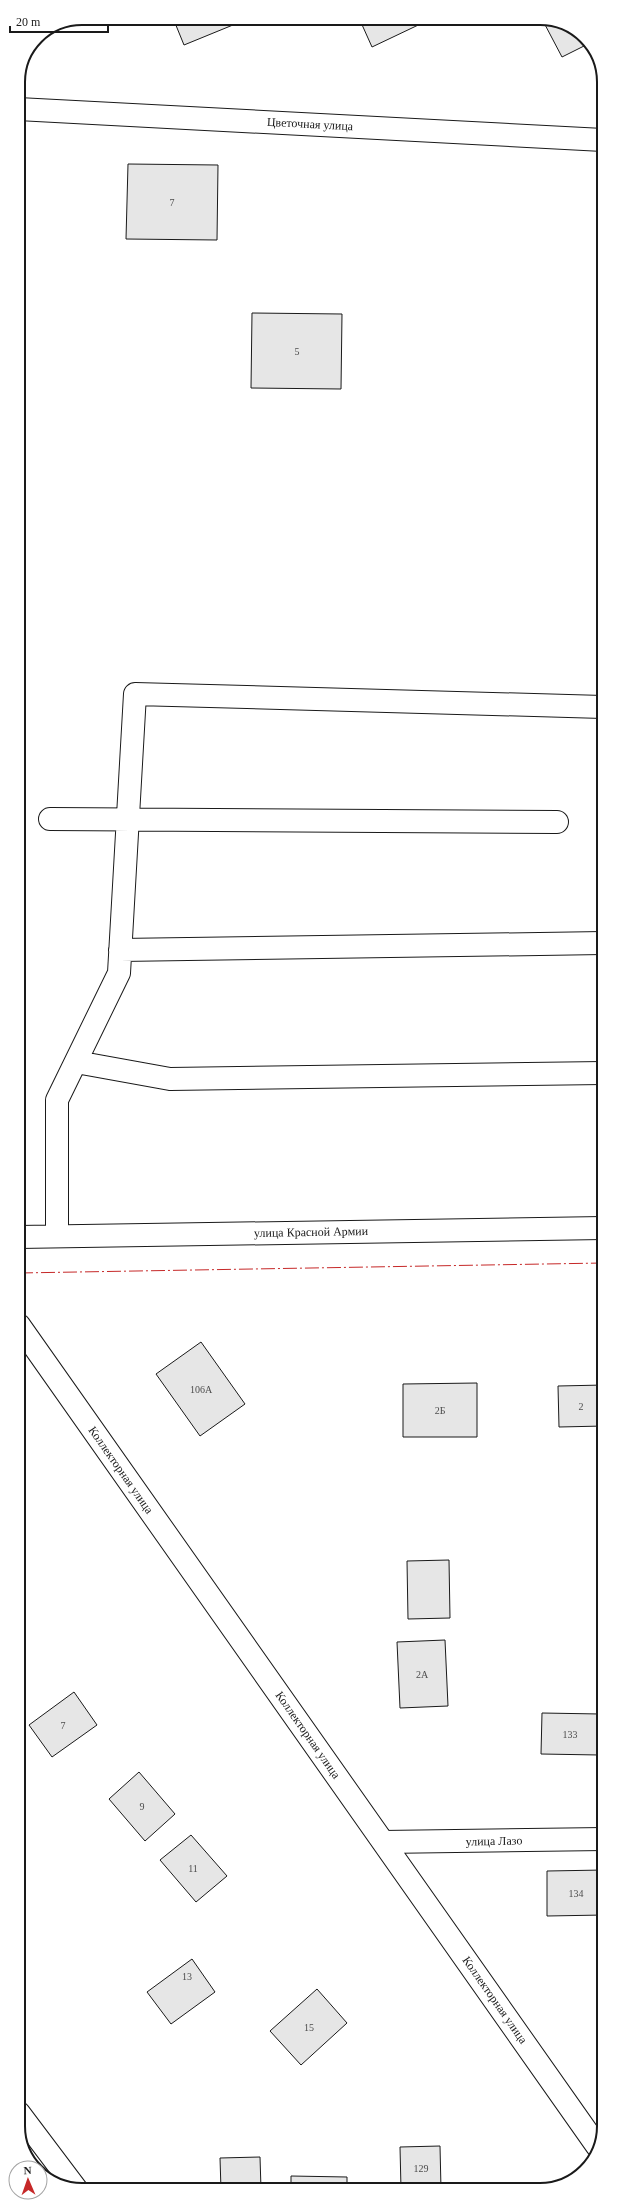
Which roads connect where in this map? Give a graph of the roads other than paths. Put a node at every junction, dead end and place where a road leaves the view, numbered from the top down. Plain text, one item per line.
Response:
1 (25, 109) edge
2 (597, 140) edge
3 (597, 707) edge
4 (50, 819) dead end
5 (128, 819) junction
6 (557, 822) dead end
7 (597, 943) edge
8 (120, 950) junction
9 (76, 1062) junction
10 (597, 1073) edge
11 (597, 1228) edge
12 (25, 1236) edge
13 (57, 1236) junction
14 (25, 1334) edge
15 (597, 1839) edge
16 (383, 1842) junction
17 (25, 2121) edge
18 (594, 2142) edge
19 (72, 2182) edge

1 - 2 street, Цветочная улица
3 - 5 street
4 - 5 street
5 - 6 street
5 - 8 street
7 - 8 street
8 - 9 street
9 - 10 street
9 - 13 street
11 - 13 street, улица Красной Армии
12 - 13 street, улица Красной Армии
14 - 16 street, Коллекторная улица
15 - 16 street, улица Лазо
16 - 18 street, Коллекторная улица
17 - 19 street

